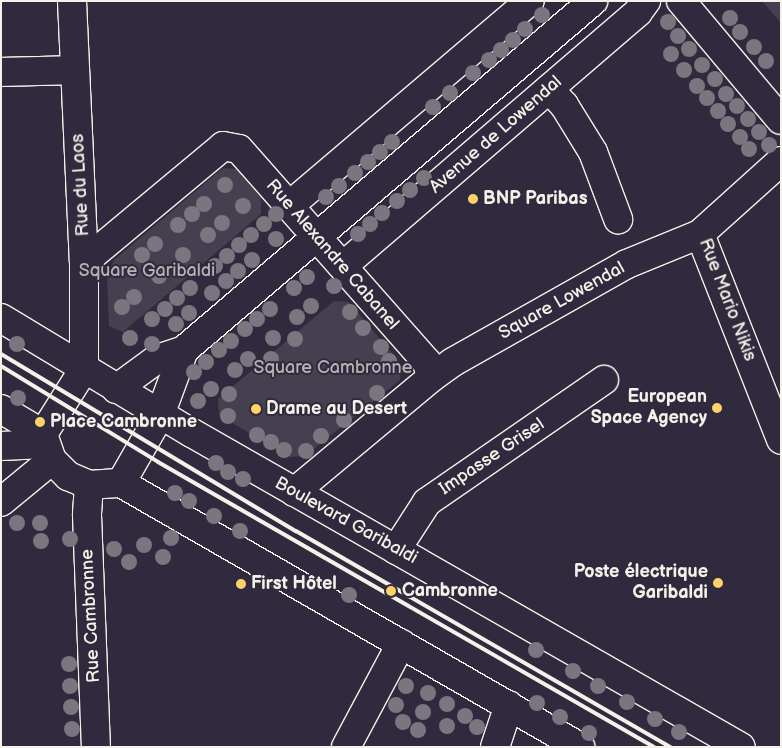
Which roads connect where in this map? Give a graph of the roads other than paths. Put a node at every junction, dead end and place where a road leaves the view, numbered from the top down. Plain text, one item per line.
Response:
1 (72, 1) edge
2 (530, 1) edge
3 (593, 1) edge
4 (646, 1) edge
5 (681, 1) edge
6 (1, 54) edge
7 (75, 61) junction
8 (1, 72) edge
9 (549, 89) junction
10 (781, 120) edge
11 (781, 161) edge
12 (289, 206) junction
13 (618, 219) dead end
14 (700, 234) junction
15 (317, 238) junction
16 (84, 262) junction
17 (343, 266) junction
18 (1, 318) edge
19 (184, 350) junction
20 (84, 369) junction
21 (431, 378) junction
22 (604, 380) dead end
23 (116, 389) junction
24 (1, 409) edge
25 (160, 415) junction
26 (781, 440) edge
27 (1, 446) edge
28 (47, 446) junction
29 (121, 483) junction
30 (89, 485) junction
31 (294, 492) junction
32 (1, 502) edge
33 (396, 550) junction
34 (401, 644) junction
35 (509, 705) junction
36 (96, 747) edge
37 (346, 747) edge
38 (495, 747) edge
39 (580, 747) edge
40 (741, 747) edge

1 - 7 street, Rue du Laos
2 - 12 street
3 - 15 street
4 - 9 street, Avenue de Lowendal
5 - 10 street
6 - 7 street
7 - 8 street
7 - 16 street, Rue du Laos
9 - 13 street
9 - 17 street, Avenue de Lowendal
11 - 14 street, Rue Mario Nikis
12 - 15 street, Rue Alexandre Cabanel
12 - 16 street, Rue Alexandre Cabanel
14 - 21 street, Square Lowendal
14 - 26 street, Rue Mario Nikis
15 - 17 street, Rue Alexandre Cabanel
15 - 19 street
16 - 20 street, Rue du Laos
17 - 21 street, Rue Alexandre Cabanel
18 - 20 street
19 - 23 street
19 - 25 street
20 - 23 street
20 - 28 street
21 - 31 street
22 - 33 street, Impasse Grisel
23 - 25 street
24 - 28 street
25 - 29 street
25 - 31 street, Boulevard Garibaldi
27 - 28 street
28 - 30 street
28 - 32 street
29 - 30 street
29 - 34 street
30 - 36 street, Rue Cambronne
31 - 33 street, Boulevard Garibaldi
33 - 40 street, Boulevard Garibaldi
34 - 35 street
34 - 37 street
35 - 38 street
35 - 39 street

